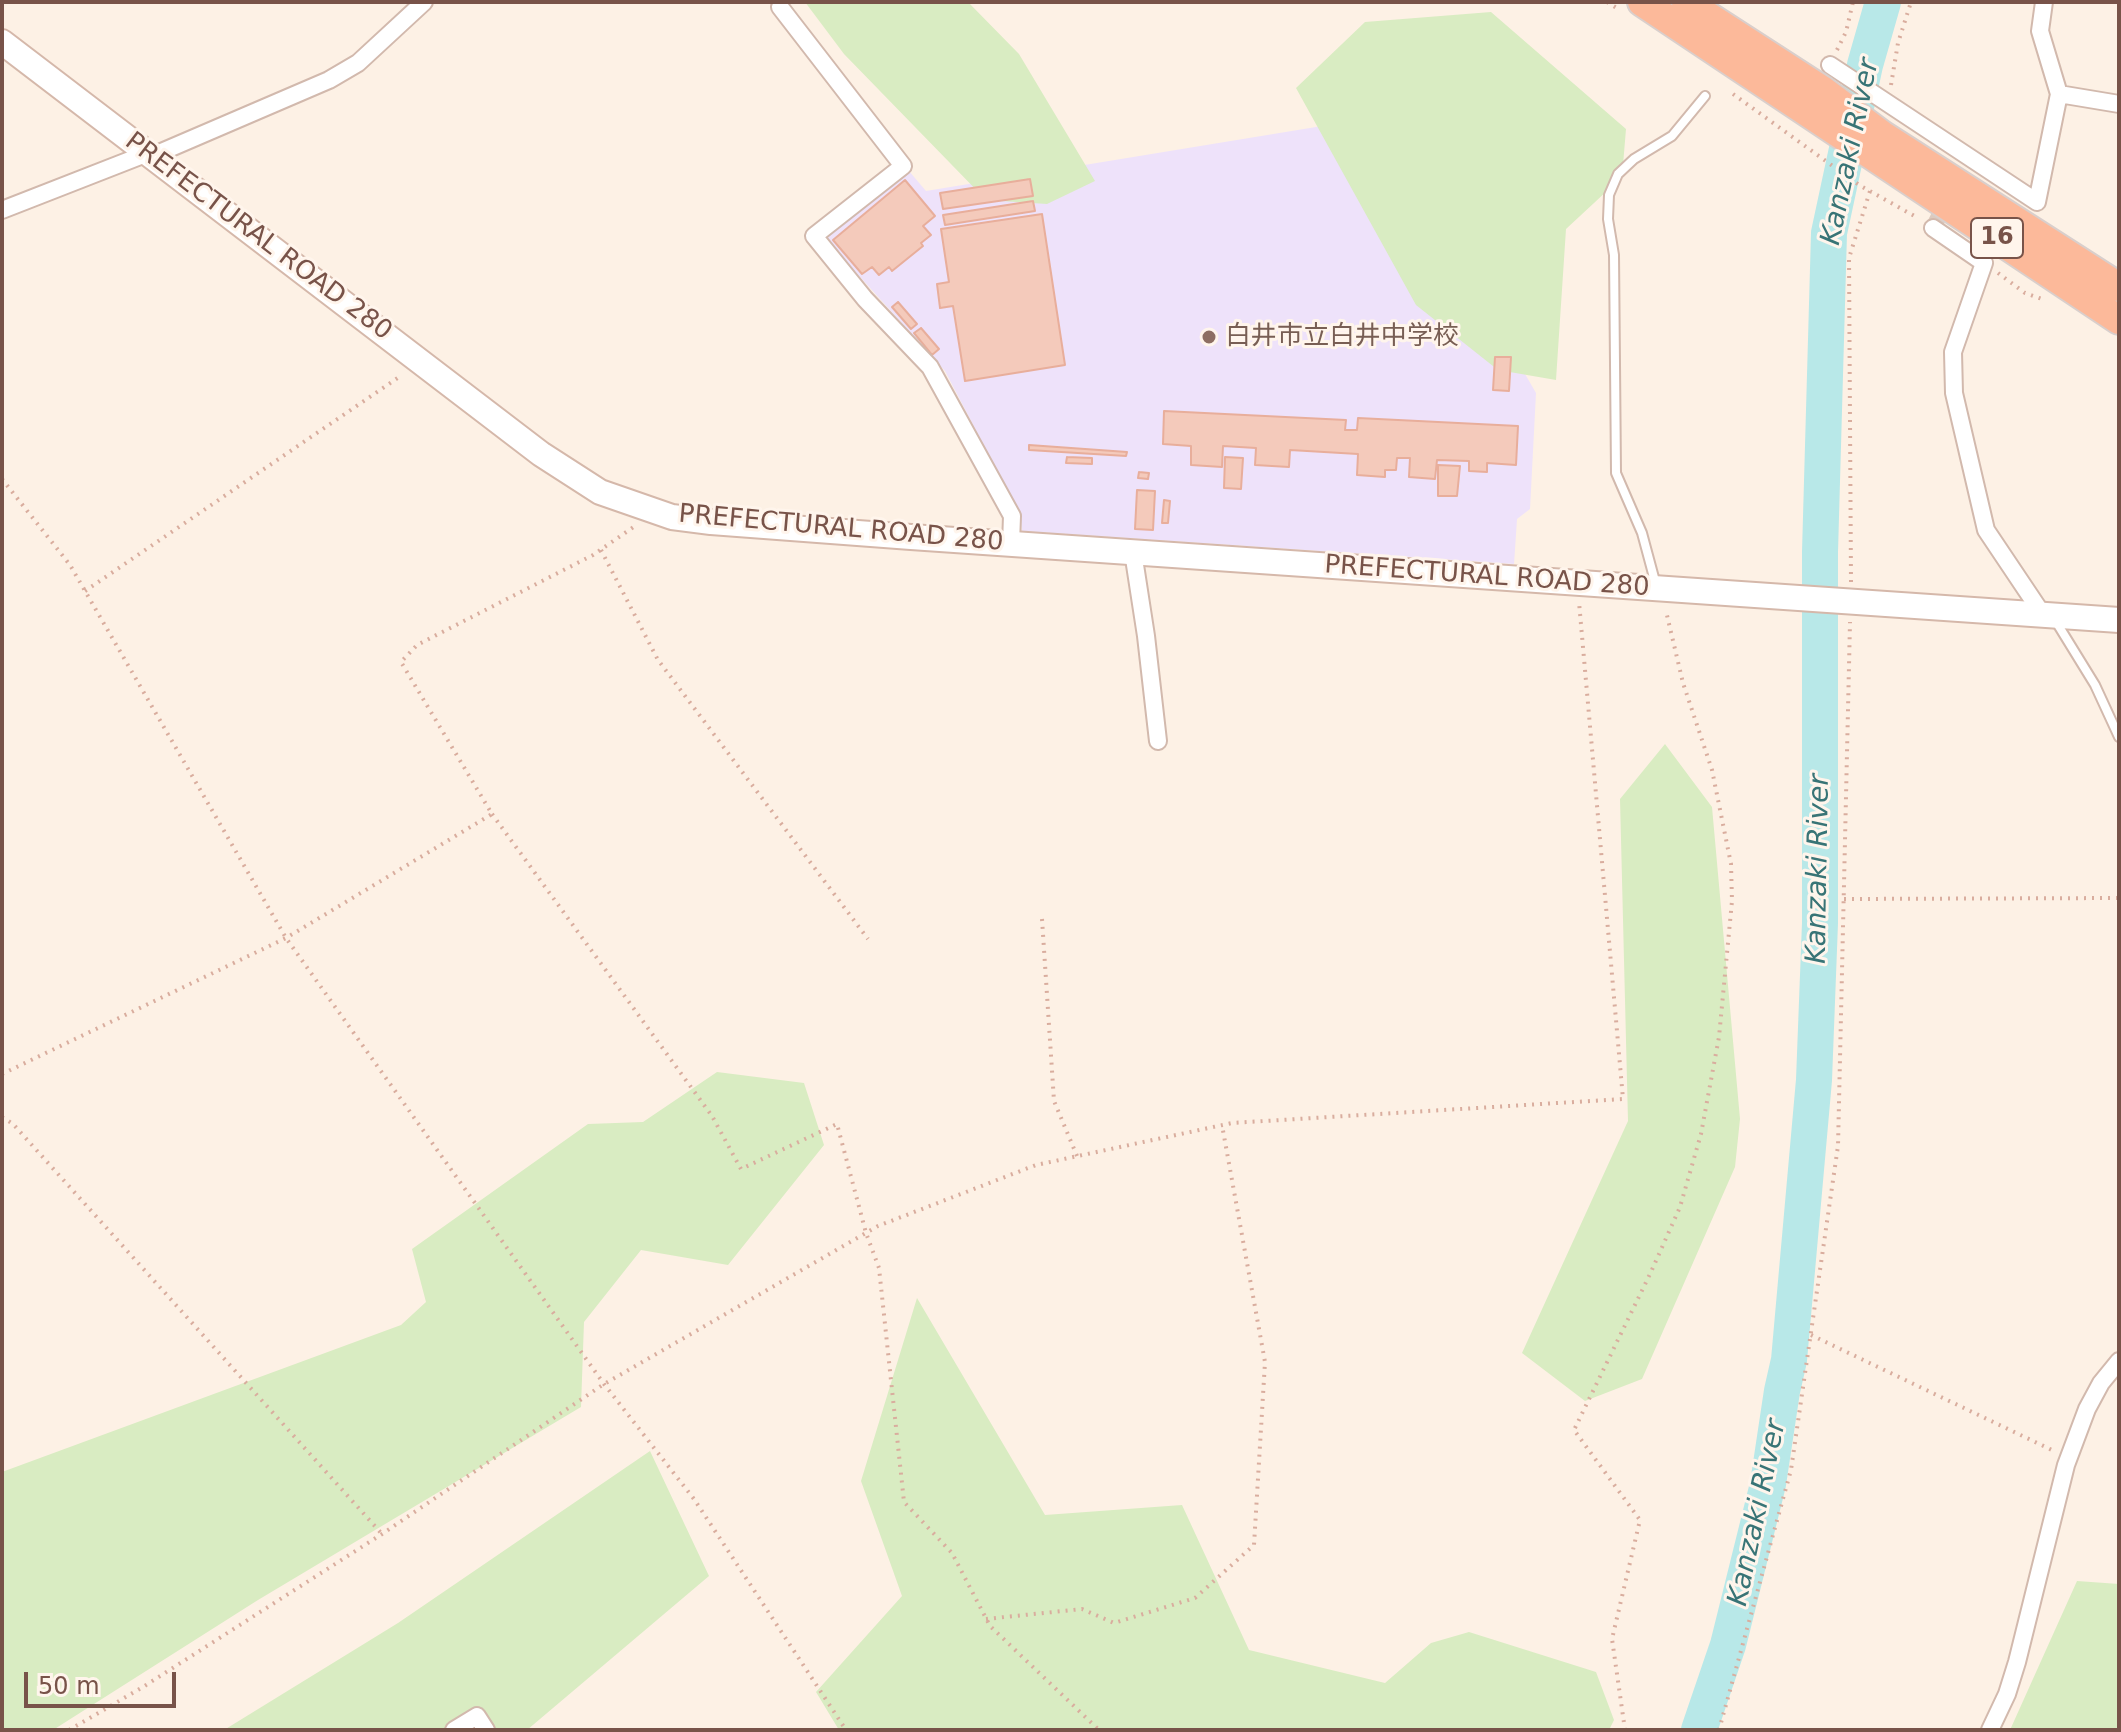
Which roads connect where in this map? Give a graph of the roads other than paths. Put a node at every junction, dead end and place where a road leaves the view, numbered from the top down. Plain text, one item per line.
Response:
1 (424, 2) edge
2 (1642, 2) edge
3 (1686, 2) edge
4 (2044, 2) edge
5 (780, 7) dead end
6 (2, 42) edge
7 (1822, 91) junction
8 (2059, 94) junction
9 (1705, 96) dead end
10 (2119, 104) edge
11 (1878, 146) junction
12 (150, 154) junction
13 (2, 210) edge
14 (1933, 228) road end
15 (2119, 287) edge
16 (2119, 320) edge
17 (1011, 544) junction
18 (1133, 552) junction
19 (1660, 589) junction
20 (2048, 615) junction
21 (2119, 620) edge
22 (2119, 737) edge
23 (1158, 741) dead end
24 (2119, 1361) edge
25 (454, 1730) edge
26 (486, 1730) edge
27 (1990, 1730) edge

1 - 12 street
2 - 7 highway, 16
3 - 7 highway, 16
4 - 8 street
5 - 17 street
6 - 12 main road, PREFECTURAL ROAD 280
7 - 8 street
7 - 11 highway, 16
8 - 10 street
9 - 19 lane
11 - 15 highway, 16
11 - 16 highway, 16
12 - 13 street
12 - 17 main road, PREFECTURAL ROAD 280
14 - 20 street
17 - 18 main road, PREFECTURAL ROAD 280
18 - 19 main road, PREFECTURAL ROAD 280
18 - 23 street
19 - 20 main road, PREFECTURAL ROAD 280
20 - 21 main road
20 - 22 lane
24 - 27 street
25 - 26 street

